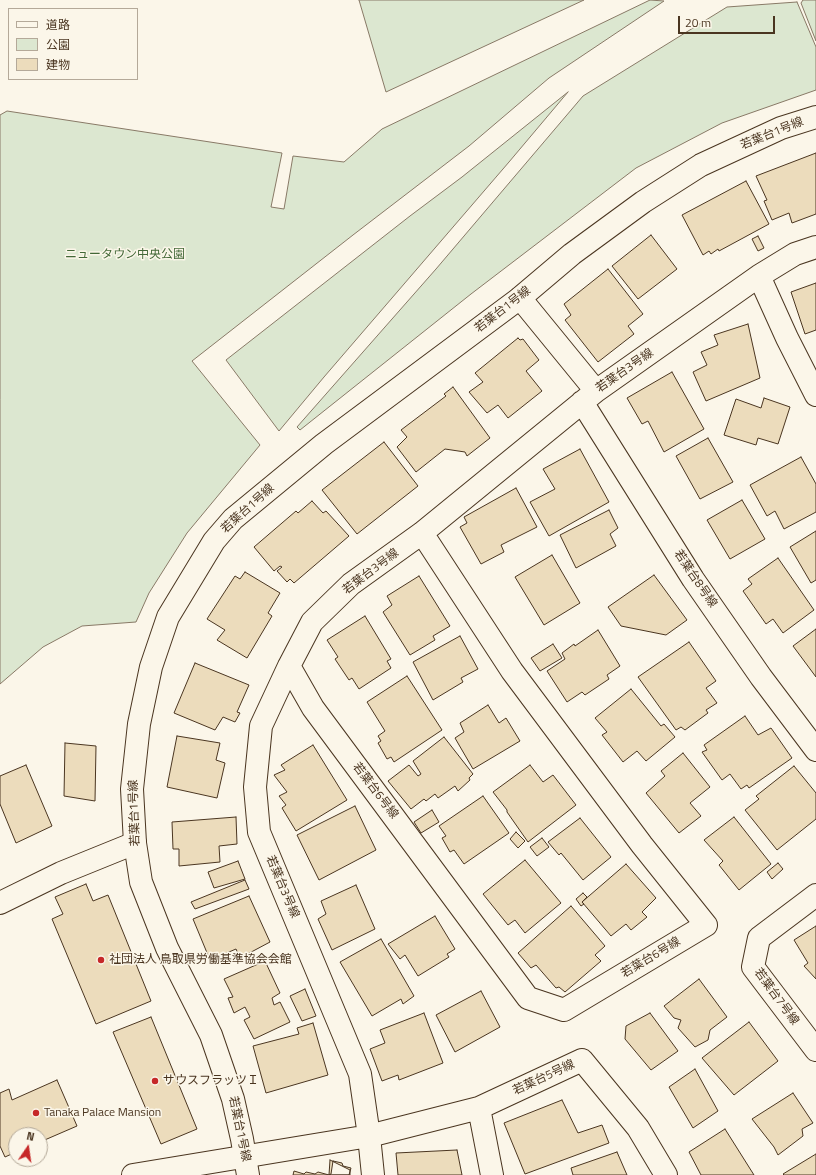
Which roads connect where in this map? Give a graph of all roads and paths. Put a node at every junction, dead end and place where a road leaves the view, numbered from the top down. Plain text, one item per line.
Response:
1 (816, 117) edge
2 (816, 247) edge
3 (759, 276) junction
4 (520, 298) junction
5 (816, 395) edge
6 (589, 397) junction
7 (422, 533) junction
8 (289, 666) junction
9 (816, 750) edge
10 (134, 843) junction
11 (816, 895) edge
12 (0, 903) edge
13 (816, 1050) edge
14 (479, 1108) junction
15 (369, 1136) junction
16 (247, 1166) edge
17 (133, 1175) edge
18 (372, 1175) edge
19 (492, 1175) edge
20 (666, 1175) edge

1 - 4 street, 若葉台1号線
2 - 3 street, 若葉台3号線
3 - 5 street
3 - 6 street, 若葉台3号線
4 - 6 street, 若葉台8号線
4 - 10 street, 若葉台1号線
6 - 7 street, 若葉台3号線
6 - 9 street, 若葉台8号線
7 - 8 street, 若葉台3号線
7 - 8 street, 若葉台6号線
8 - 15 street, 若葉台3号線
10 - 12 street
10 - 16 street, 若葉台1号線
11 - 13 street, 若葉台7号線
14 - 15 street, 若葉台5号線
14 - 19 street
14 - 20 street, 若葉台5号線
15 - 16 street
15 - 18 street, 若葉台3号線
16 - 17 street

